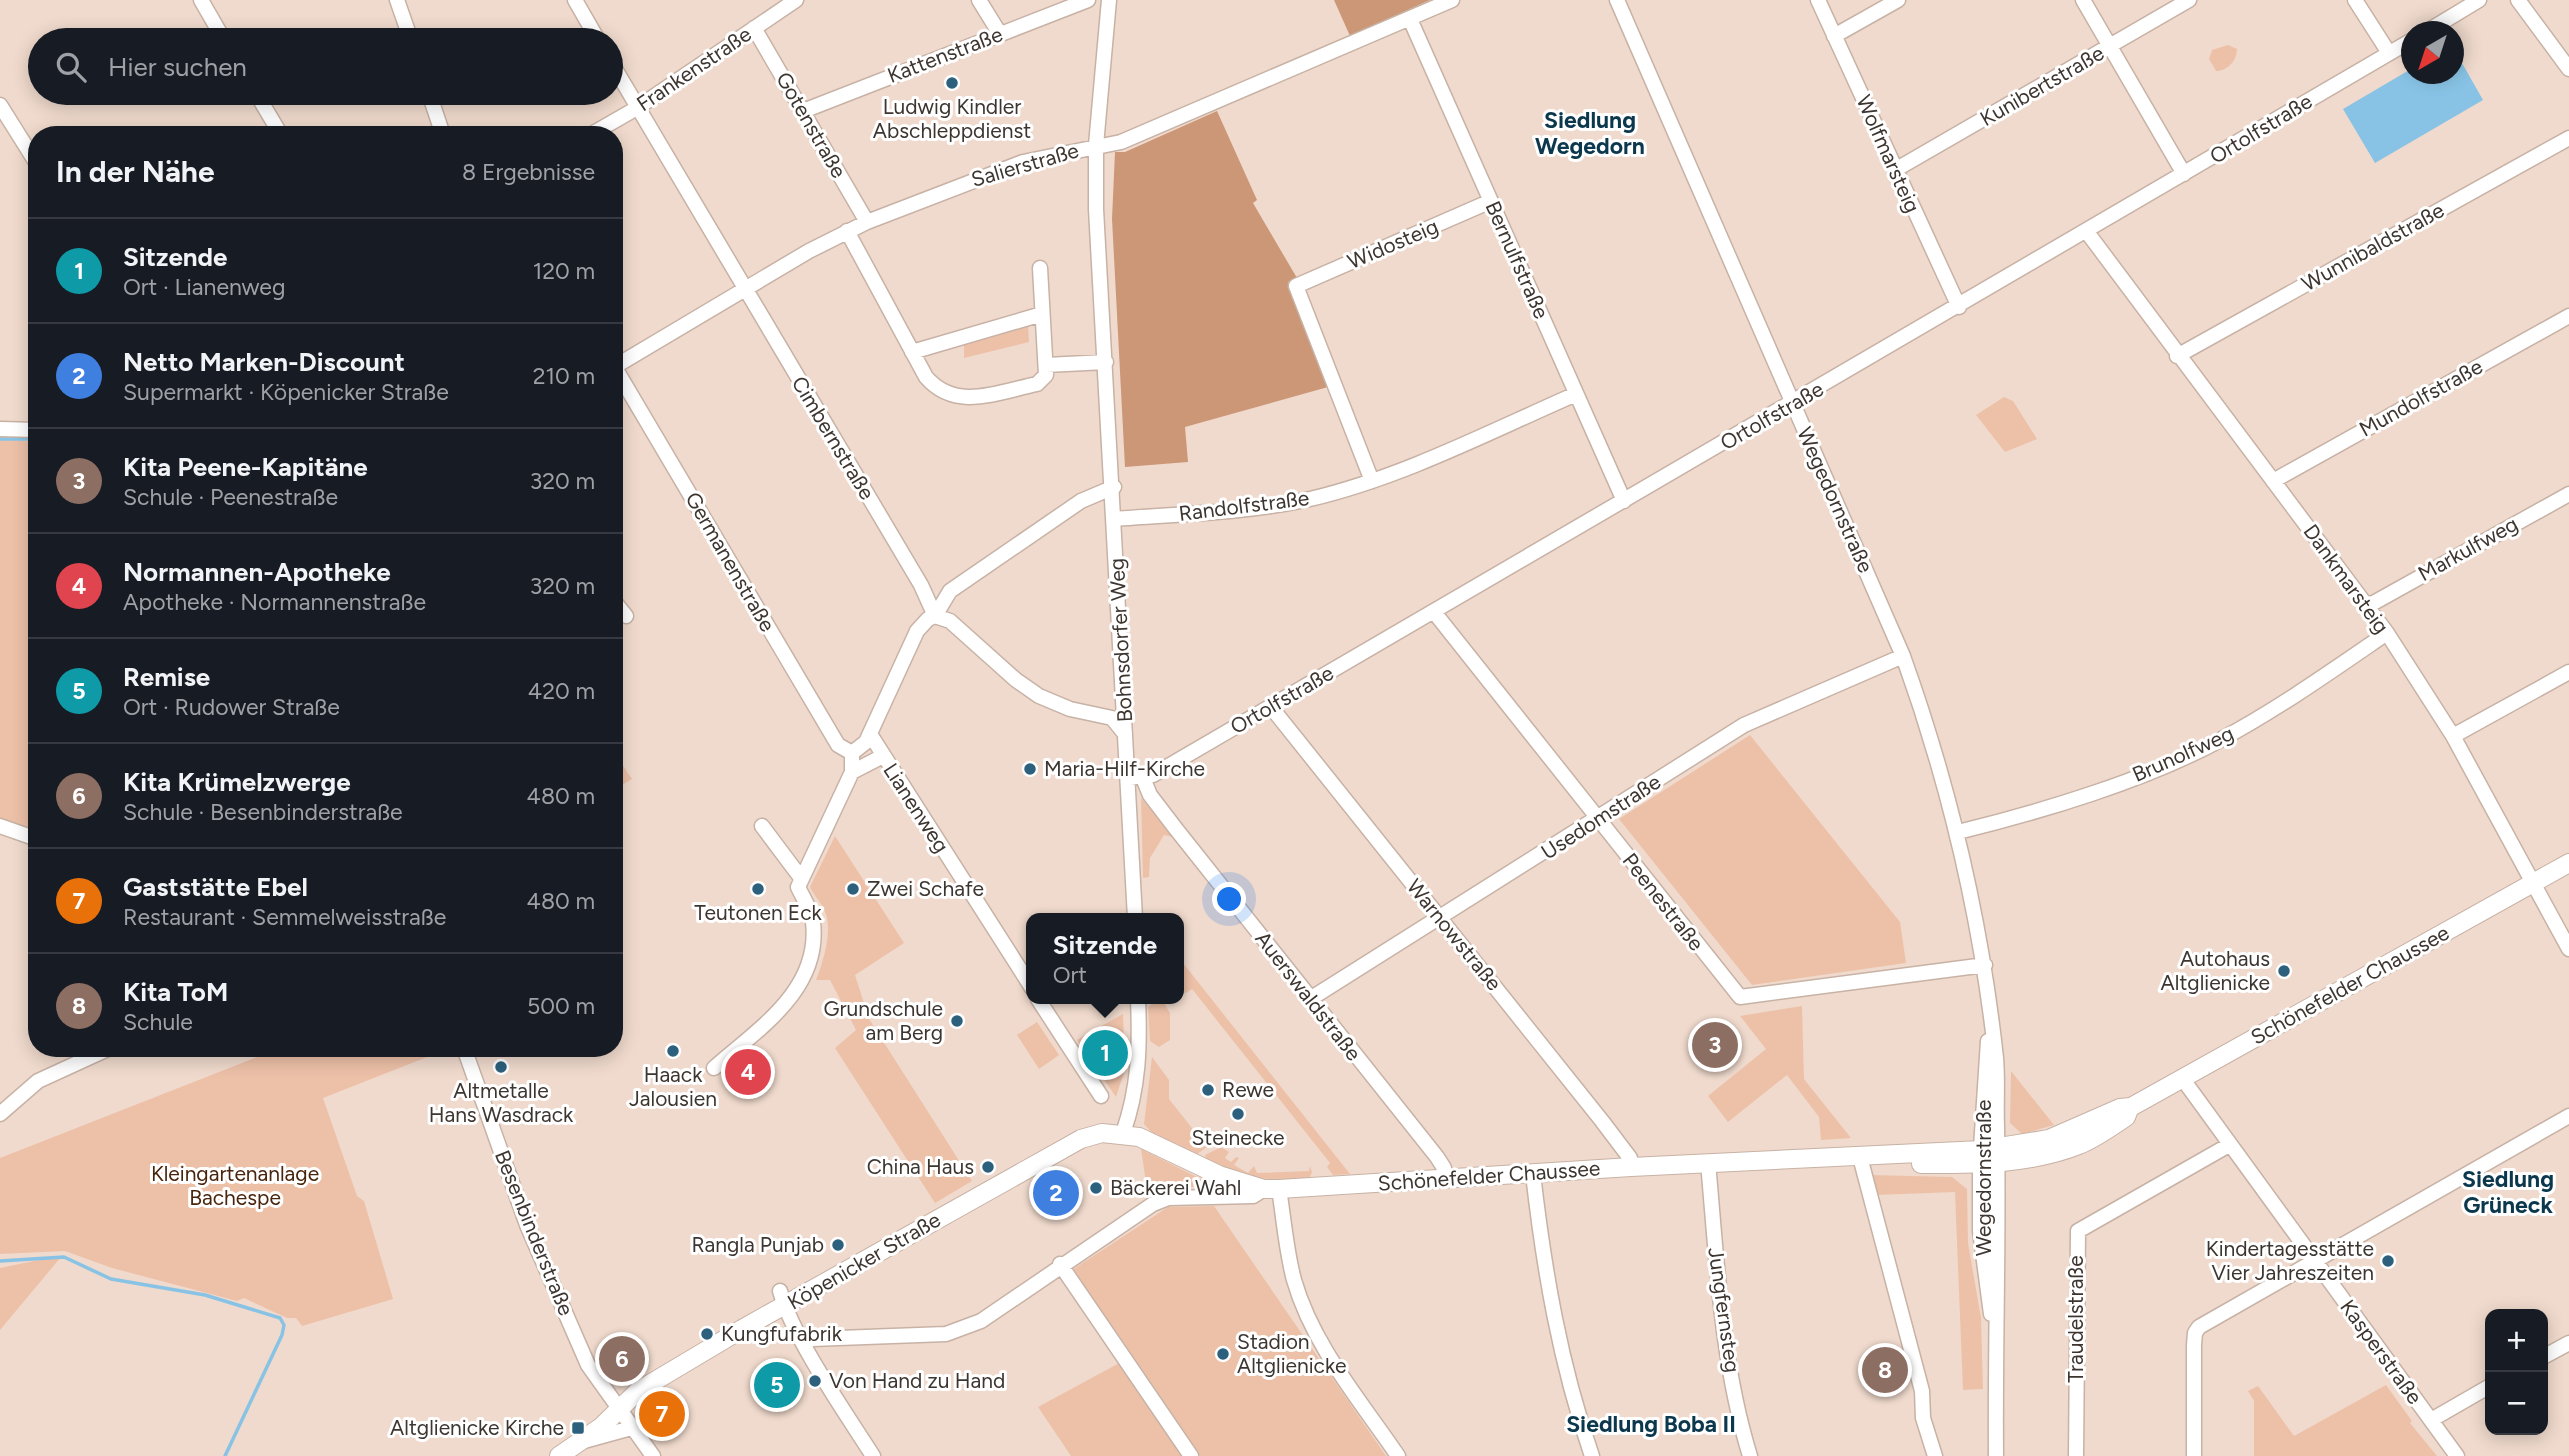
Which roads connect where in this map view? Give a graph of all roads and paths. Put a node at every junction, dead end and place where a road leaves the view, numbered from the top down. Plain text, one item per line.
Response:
1 (201, 0) edge
2 (397, 0) edge
3 (575, 0) edge
4 (796, 0) edge
5 (979, 0) edge
6 (1088, 0) edge
7 (1109, 0) edge
8 (1452, 0) edge
9 (1617, 0) edge
10 (1818, 0) edge
11 (1898, 0) edge
12 (2083, 0) edge
13 (2189, 0) edge
14 (2355, 0) edge
15 (2479, 0) edge
16 (2518, 0) edge
17 (1410, 19) junction
18 (2444, 21) edge
19 (218, 28) edge
20 (407, 28) edge
21 (591, 28) edge
22 (754, 28) junction
23 (1000, 34) junction
24 (1834, 36) junction
25 (2401, 46) edge
26 (2110, 47) junction
27 (2389, 53) junction
28 (2569, 69) edge
29 (623, 83) edge
30 (0, 105) edge
31 (263, 105) edge
32 (433, 105) edge
33 (637, 108) junction
34 (803, 111) junction
35 (276, 126) edge
36 (440, 126) edge
37 (606, 126) edge
38 (2569, 138) edge
39 (1096, 145) junction
40 (28, 150) edge
41 (1895, 170) junction
42 (2184, 174) junction
43 (1491, 201) junction
44 (867, 222) junction
45 (847, 231) junction
46 (2087, 232) junction
47 (1040, 268) dead end
48 (746, 291) junction
49 (1959, 307) junction
50 (1042, 314) junction
51 (2569, 316) edge
52 (912, 352) junction
53 (2177, 356) junction
54 (623, 362) edge
55 (1106, 362) junction
56 (1046, 365) junction
57 (623, 381) edge
58 (1576, 394) junction
59 (1792, 404) junction
60 (0, 429) edge
61 (28, 430) edge
62 (1372, 481) junction
63 (2273, 481) junction
64 (1114, 487) junction
65 (2569, 494) edge
66 (1625, 501) junction
67 (1115, 519) junction
68 (2368, 606) junction
69 (1434, 612) junction
70 (623, 613) edge
71 (935, 616) junction
72 (626, 617) dead end
73 (2387, 633) junction
74 (1903, 656) junction
75 (2569, 672) edge
76 (1271, 707) junction
77 (870, 734) junction
78 (1125, 735) junction
79 (2453, 736) junction
80 (852, 753) junction
81 (883, 756) junction
82 (852, 772) junction
83 (1136, 778) junction
84 (1597, 819) junction
85 (0, 825) edge
86 (762, 826) dead end
87 (1958, 832) junction
88 (28, 836) edge
89 (2569, 863) edge
90 (801, 878) junction
91 (2535, 882) junction
92 (1135, 913) edge
93 (1441, 919) junction
94 (2569, 949) edge
95 (1984, 965) junction
96 (1026, 980) edge
97 (1310, 999) junction
98 (1041, 1004) edge
99 (1138, 1004) edge
100 (90, 1057) edge
101 (467, 1057) edge
102 (714, 1068) dead end
103 (2182, 1078) junction
104 (1101, 1096) dead end
105 (0, 1114) edge
106 (2569, 1116) edge
107 (1123, 1133) junction
108 (2229, 1145) junction
109 (1989, 1156) junction
110 (1863, 1157) junction
111 (1708, 1163) junction
112 (1631, 1167) junction
113 (1534, 1174) junction
114 (1219, 1175) junction
115 (1445, 1180) junction
116 (1271, 1189) junction
117 (1211, 1198) junction
118 (2314, 1261) junction
119 (1060, 1265) junction
120 (782, 1299) junction
121 (805, 1343) junction
122 (2569, 1343) edge
123 (2548, 1354) edge
124 (2485, 1389) edge
125 (619, 1409) junction
126 (2431, 1420) junction
127 (635, 1427) junction
128 (584, 1441) junction
129 (559, 1456) edge
130 (653, 1456) edge
131 (873, 1456) edge
132 (1191, 1456) edge
133 (1398, 1456) edge
134 (1592, 1456) edge
135 (1750, 1456) edge
136 (1935, 1456) edge
137 (1996, 1456) edge
138 (2076, 1456) edge
139 (2194, 1456) edge
140 (2458, 1456) edge

1 - 19 street
2 - 20 street
3 - 21 street
4 - 22 street, Frankenstraße
5 - 23 street
6 - 23 street, Kattenstraße
7 - 39 street, Bohnsdorfer Weg
8 - 17 street, Salierstraße
9 - 59 street, Wegedornstraße
10 - 24 street, Wolfmarsteig
11 - 24 street
12 - 26 street
13 - 26 street, Kunibertstraße
14 - 27 street
15 - 18 street
16 - 28 street
17 - 39 street, Salierstraße
17 - 43 street, Bernulfstraße
22 - 33 street, Frankenstraße
22 - 34 street, Gotenstraße
23 - 34 street, Kattenstraße
24 - 41 street, Wolfmarsteig
25 - 27 street, Ortolfstraße
26 - 41 street, Kunibertstraße
26 - 42 street
27 - 42 street, Ortolfstraße
29 - 33 street, Cimbernstraße
30 - 40 street
31 - 35 street
32 - 36 street
33 - 37 street, Frankenstraße
33 - 48 street, Cimbernstraße
34 - 44 street, Gotenstraße
38 - 53 street, Wunnibaldstraße
39 - 44 street, Salierstraße
39 - 55 street, Bohnsdorfer Weg
41 - 49 street, Wolfmarsteig
42 - 46 street, Ortolfstraße
43 - 58 street, Bernulfstraße
43 - 62 street, Widosteig
44 - 45 street, Salierstraße
45 - 48 street, Salierstraße
45 - 52 street
46 - 49 street, Ortolfstraße
46 - 53 street, Dankmarsteig
47 - 50 street
48 - 54 street, Salierstraße
48 - 71 street, Cimbernstraße
49 - 59 street, Ortolfstraße
50 - 52 street
50 - 56 street
51 - 63 street, Mundolfstraße
52 - 56 street
53 - 63 street, Dankmarsteig
55 - 56 street
55 - 64 street, Bohnsdorfer Weg
57 - 80 street, Germanenstraße
58 - 62 street, Randolfstraße
58 - 66 street, Bernulfstraße
59 - 66 street, Ortolfstraße
59 - 74 street, Wegedornstraße
60 - 61 street
62 - 67 street, Randolfstraße
63 - 68 street, Dankmarsteig
64 - 67 street, Bohnsdorfer Weg
64 - 71 street
65 - 68 street, Markulfweg
66 - 69 street, Ortolfstraße
67 - 78 street, Bohnsdorfer Weg
68 - 73 street, Dankmarsteig
69 - 76 street, Ortolfstraße
69 - 84 street, Peenestraße
70 - 72 street
71 - 77 street
71 - 78 street
73 - 79 street, Dankmarsteig
73 - 87 street, Brunolfweg
74 - 84 street, Usedomstraße
74 - 87 street, Wegedornstraße
75 - 79 street
76 - 83 street, Ortolfstraße
76 - 93 street, Warnowstraße
77 - 80 street
77 - 81 street, Lianenweg
78 - 83 street, Bohnsdorfer Weg
79 - 91 street, Dankmarsteig
80 - 82 street
81 - 82 street
81 - 96 street, Lianenweg
82 - 90 street
83 - 92 street, Bohnsdorfer Weg
83 - 97 street, Auerswaldstraße
84 - 93 street, Usedomstraße
84 - 95 street, Peenestraße
85 - 88 street
86 - 90 street
87 - 95 street, Wegedornstraße
89 - 91 main road, Schönefelder Chaussee
90 - 102 street
91 - 94 street, Dankmarsteig
91 - 103 main road, Schönefelder Chaussee
93 - 97 street, Usedomstraße
93 - 112 street, Warnowstraße
95 - 109 street, Wegedornstraße
97 - 115 street, Auerswaldstraße
98 - 104 street
99 - 107 street
100 - 105 street
101 - 125 street, Besenbinderstraße
103 - 108 street, Kasperstraße
103 - 109 main road, Schönefelder Chaussee
106 - 118 street
107 - 114 main road, Schönefelder Chaussee
107 - 120 main road, Köpenicker Straße
108 - 118 street, Kasperstraße
108 - 138 street, Traudelstraße
109 - 110 main road, Schönefelder Chaussee
109 - 137 street, Wegedornstraße
110 - 111 main road, Schönefelder Chaussee
110 - 136 street
111 - 112 main road, Schönefelder Chaussee
111 - 135 street, Jungfernsteg
112 - 113 main road, Schönefelder Chaussee
113 - 115 main road, Schönefelder Chaussee
113 - 134 street
114 - 116 main road, Schönefelder Chaussee
114 - 117 street
115 - 116 main road, Schönefelder Chaussee
116 - 117 street
116 - 133 street
117 - 119 street
118 - 126 street, Kasperstraße
118 - 139 street
119 - 121 street
119 - 132 street
120 - 121 street
120 - 125 main road, Köpenicker Straße
121 - 131 street
122 - 123 street
124 - 126 street
125 - 127 street, Besenbinderstraße
125 - 128 main road, Köpenicker Straße
126 - 140 street, Kasperstraße
127 - 128 street, Köpenicker Straße
127 - 130 street, Besenbinderstraße
128 - 129 main road, Köpenicker Straße

